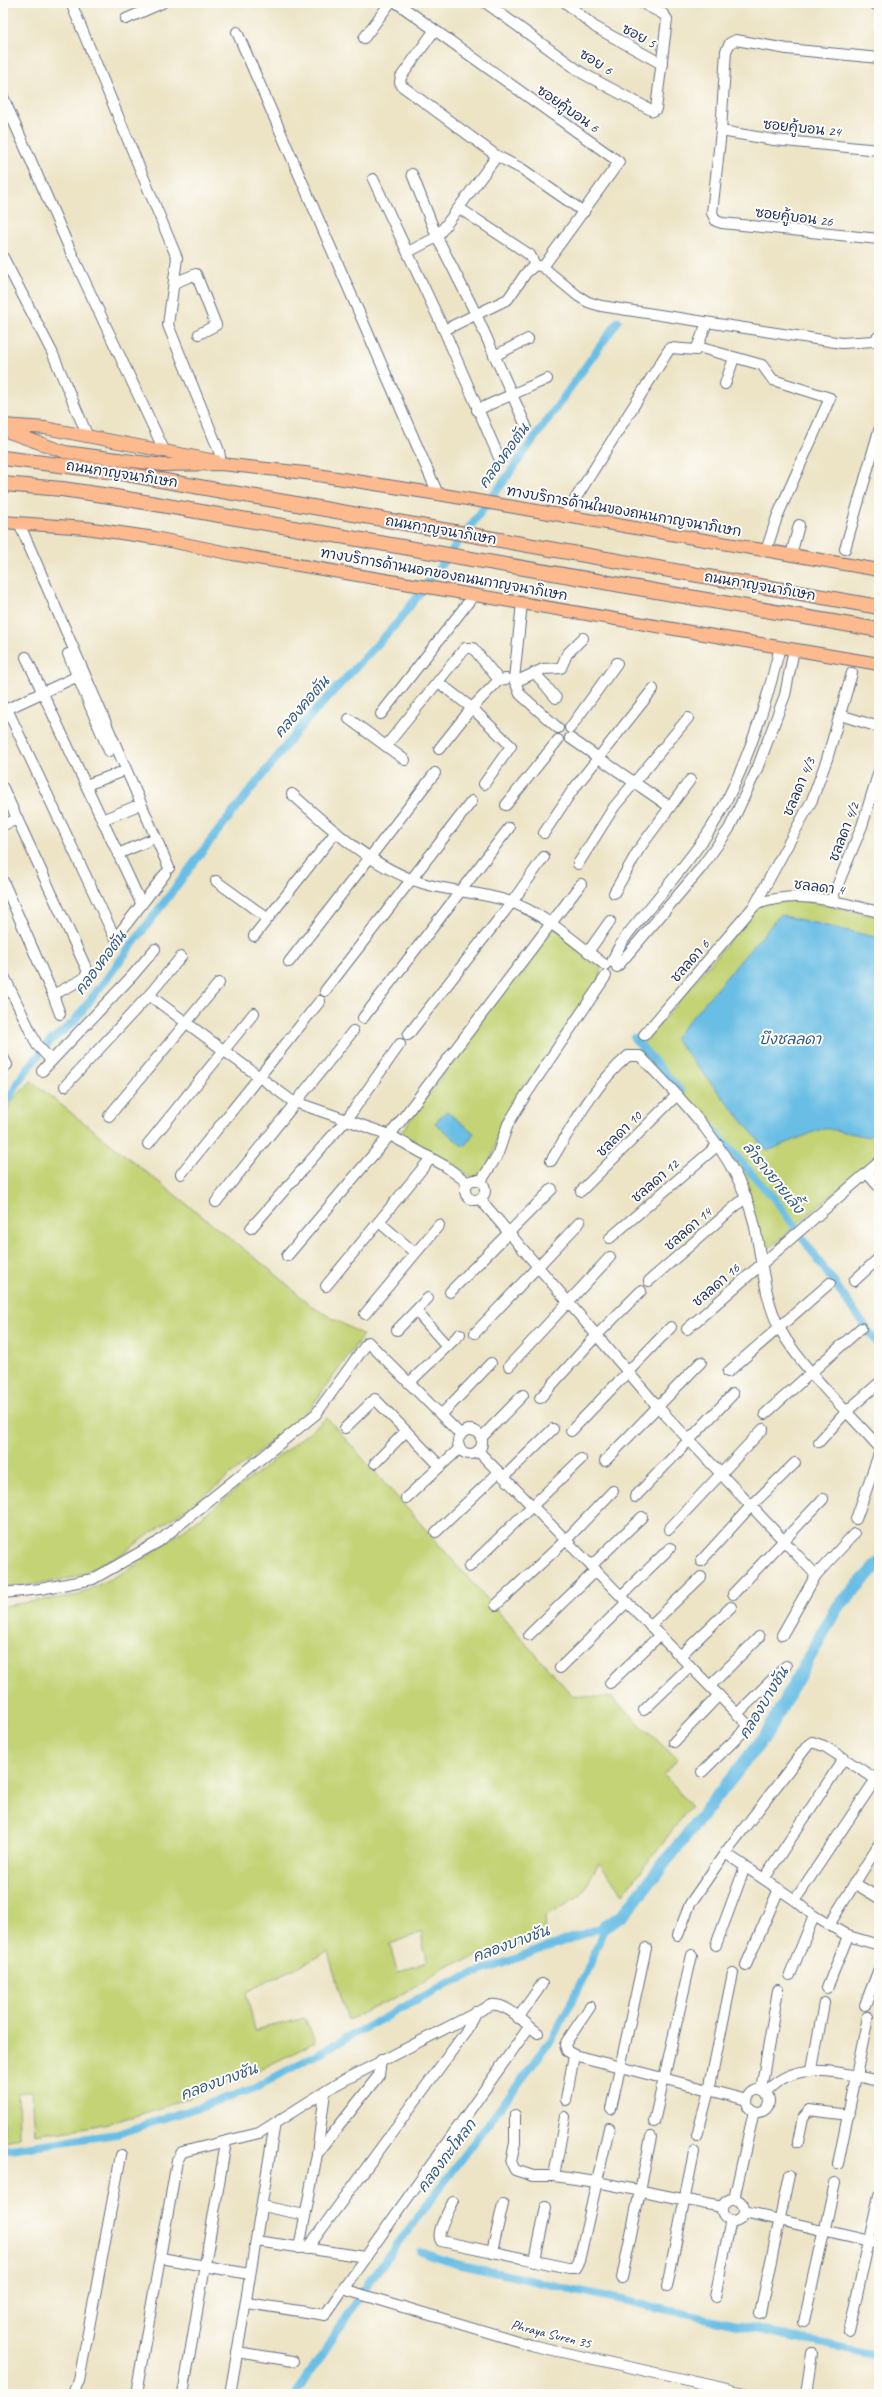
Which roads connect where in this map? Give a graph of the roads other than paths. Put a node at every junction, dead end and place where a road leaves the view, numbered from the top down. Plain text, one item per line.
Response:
1 (71, 3) edge
2 (162, 3) edge
3 (390, 3) edge
4 (396, 3) edge
5 (486, 3) edge
6 (566, 3) edge
7 (642, 3) edge
8 (126, 19) dead end
9 (434, 31) junction
10 (237, 32) dead end
11 (364, 38) dead end
12 (879, 58) edge
13 (662, 64) junction
14 (3, 97) edge
15 (721, 131) junction
16 (879, 150) edge
17 (497, 156) junction
18 (412, 174) dead end
19 (373, 179) dead end
20 (459, 208) junction
21 (584, 212) junction
22 (437, 237) junction
23 (879, 239) edge
24 (408, 252) junction
25 (3, 257) edge
26 (539, 266) junction
27 (174, 283) junction
28 (476, 314) junction
29 (707, 323) junction
30 (444, 330) junction
31 (199, 334) dead end
32 (879, 336) edge
33 (528, 339) dead end
34 (698, 347) junction
35 (494, 356) junction
36 (734, 358) junction
37 (547, 379) dead end
38 (725, 384) dead end
39 (511, 395) junction
40 (477, 410) junction
41 (3, 425) edge
42 (526, 426) dead end
43 (3, 430) edge
44 (879, 430) edge
45 (70, 433) junction
46 (88, 437) junction
47 (164, 450) junction
48 (65, 452) junction
49 (3, 454) edge
50 (3, 458) edge
51 (19, 459) junction
52 (500, 460) dead end
53 (221, 464) junction
54 (3, 484) edge
55 (438, 494) junction
56 (564, 517) junction
57 (3, 522) edge
58 (19, 523) junction
59 (799, 525) dead end
60 (846, 549) dead end
61 (766, 551) junction
62 (791, 555) junction
63 (879, 570) edge
64 (474, 595) junction
65 (522, 603) junction
66 (879, 607) edge
67 (57, 628) dead end
68 (879, 630) edge
69 (583, 638) dead end
70 (780, 647) junction
71 (794, 649) junction
72 (26, 657) dead end
73 (617, 663) dead end
74 (879, 664) edge
75 (535, 673) junction
76 (852, 673) dead end
77 (78, 676) junction
78 (499, 680) junction
79 (514, 680) junction
80 (443, 686) dead end
81 (653, 690) dead end
82 (42, 692) junction
83 (556, 698) dead end
84 (5, 708) edge
85 (472, 708) junction
86 (381, 714) dead end
87 (840, 715) junction
88 (688, 718) dead end
89 (349, 719) dead end
90 (879, 727) edge
91 (558, 728) junction
92 (570, 733) junction
93 (558, 740) junction
94 (386, 746) junction
95 (439, 749) dead end
96 (109, 751) dead end
97 (599, 757) junction
98 (405, 760) dead end
99 (879, 771) edge
100 (119, 773) dead end
101 (435, 773) dead end
102 (690, 780) dead end
103 (636, 782) junction
104 (484, 784) dead end
105 (86, 785) junction
106 (3, 788) edge
107 (292, 794) dead end
108 (472, 801) dead end
109 (506, 805) dead end
110 (134, 807) dead end
111 (670, 807) junction
112 (18, 819) junction
113 (102, 820) junction
114 (3, 825) edge
115 (509, 828) dead end
116 (336, 832) junction
117 (544, 833) dead end
118 (148, 841) dead end
119 (118, 854) junction
120 (544, 857) dead end
121 (371, 858) junction
122 (578, 864) dead end
123 (412, 879) junction
124 (3, 881) edge
125 (216, 881) dead end
126 (581, 884) dead end
127 (767, 884) junction
128 (460, 891) junction
129 (614, 893) dead end
130 (775, 898) junction
131 (831, 901) junction
132 (512, 902) junction
133 (141, 903) junction
134 (755, 905) junction
135 (879, 912) edge
136 (267, 918) junction
137 (610, 921) dead end
138 (551, 924) junction
139 (254, 936) dead end
140 (155, 949) dead end
141 (588, 952) junction
142 (181, 957) dead end
143 (289, 962) dead end
144 (611, 965) junction
145 (3, 974) edge
146 (219, 982) dead end
147 (325, 991) dead end
148 (53, 995) junction
149 (149, 995) junction
150 (320, 1001) dead end
151 (254, 1013) dead end
152 (60, 1014) dead end
153 (363, 1018) dead end
154 (187, 1022) junction
155 (353, 1031) dead end
156 (408, 1035) dead end
157 (644, 1035) dead end
158 (400, 1044) dead end
159 (224, 1050) junction
160 (51, 1060) junction
161 (42, 1071) dead end
162 (261, 1077) junction
163 (65, 1086) dead end
164 (676, 1096) junction
165 (297, 1104) junction
166 (109, 1116) dead end
167 (347, 1119) junction
168 (390, 1135) junction
169 (148, 1144) dead end
170 (718, 1145) junction
171 (431, 1158) junction
172 (552, 1161) dead end
173 (879, 1162) edge
174 (867, 1173) junction
175 (181, 1174) dead end
176 (481, 1181) junction
177 (468, 1183) junction
178 (879, 1187) edge
179 (552, 1189) dead end
180 (581, 1191) dead end
181 (746, 1197) junction
182 (480, 1199) junction
183 (216, 1202) dead end
184 (379, 1222) junction
185 (580, 1222) dead end
186 (439, 1226) dead end
187 (251, 1228) dead end
188 (508, 1233) junction
189 (610, 1238) dead end
190 (415, 1253) junction
191 (287, 1256) dead end
192 (610, 1257) dead end
193 (879, 1258) edge
194 (762, 1262) junction
195 (537, 1267) junction
196 (649, 1281) dead end
197 (854, 1281) dead end
198 (830, 1283) dead end
199 (326, 1286) dead end
200 (641, 1291) dead end
201 (450, 1292) dead end
202 (428, 1298) dead end
203 (567, 1301) junction
204 (416, 1311) junction
205 (365, 1314) dead end
206 (671, 1327) dead end
207 (780, 1328) junction
208 (861, 1328) dead end
209 (687, 1329) dead end
210 (397, 1330) dead end
211 (475, 1333) dead end
212 (460, 1334) dead end
213 (597, 1335) junction
214 (448, 1346) junction
215 (701, 1362) dead end
216 (491, 1363) dead end
217 (509, 1366) dead end
218 (627, 1370) junction
219 (728, 1372) dead end
220 (812, 1372) junction
221 (409, 1383) junction
222 (879, 1383) edge
223 (733, 1394) dead end
224 (523, 1395) dead end
225 (540, 1398) dead end
226 (658, 1407) junction
227 (847, 1411) junction
228 (765, 1414) dead end
229 (441, 1415) junction
230 (346, 1428) dead end
231 (553, 1429) dead end
232 (763, 1429) dead end
233 (406, 1431) junction
234 (571, 1431) dead end
235 (461, 1435) junction
236 (481, 1438) junction
237 (689, 1438) junction
238 (819, 1442) dead end
239 (879, 1447) edge
240 (460, 1448) junction
241 (478, 1451) junction
242 (879, 1454) edge
243 (582, 1459) dead end
244 (605, 1461) dead end
245 (795, 1462) dead end
246 (375, 1463) dead end
247 (440, 1466) junction
248 (721, 1473) junction
249 (501, 1474) junction
250 (613, 1491) dead end
251 (635, 1497) dead end
252 (406, 1498) dead end
253 (823, 1499) dead end
254 (533, 1506) junction
255 (751, 1506) junction
256 (642, 1517) dead end
257 (856, 1519) dead end
258 (669, 1529) dead end
259 (436, 1532) dead end
260 (854, 1534) dead end
261 (566, 1540) junction
262 (784, 1540) junction
263 (670, 1548) dead end
264 (701, 1561) dead end
265 (469, 1567) dead end
266 (594, 1568) junction
267 (816, 1575) junction
268 (701, 1577) dead end
269 (3, 1593) edge
270 (733, 1594) dead end
271 (624, 1599) junction
272 (496, 1605) dead end
273 (731, 1607) dead end
274 (650, 1626) junction
275 (529, 1635) dead end
276 (660, 1635) junction
277 (782, 1635) dead end
278 (759, 1637) dead end
279 (680, 1656) junction
280 (690, 1666) junction
281 (786, 1666) dead end
282 (560, 1668) dead end
283 (610, 1683) dead end
284 (710, 1686) junction
285 (719, 1695) junction
286 (644, 1710) dead end
287 (737, 1714) junction
288 (674, 1742) dead end
289 (844, 1758) junction
290 (702, 1772) dead end
291 (878, 1780) edge
292 (879, 1844) edge
293 (725, 1853) junction
294 (745, 1867) junction
295 (764, 1879) junction
296 (854, 1883) junction
297 (779, 1889) junction
298 (879, 1898) edge
299 (795, 1900) junction
300 (814, 1916) junction
301 (829, 1925) junction
302 (678, 1935) dead end
303 (848, 1936) junction
304 (716, 1945) dead end
305 (879, 1945) edge
306 (646, 1948) dead end
307 (692, 1955) dead end
308 (746, 1965) dead end
309 (879, 1969) edge
310 (733, 1973) dead end
311 (790, 1975) dead end
312 (542, 1984) dead end
313 (827, 1988) dead end
314 (778, 1990) dead end
315 (824, 2003) dead end
316 (865, 2005) dead end
317 (590, 2007) dead end
318 (475, 2012) junction
319 (868, 2017) dead end
320 (518, 2018) junction
321 (529, 2027) junction
322 (538, 2033) dead end
323 (574, 2055) junction
324 (381, 2060) junction
325 (621, 2066) junction
326 (812, 2069) junction
327 (858, 2077) junction
328 (664, 2079) junction
329 (879, 2081) edge
330 (709, 2090) junction
331 (764, 2091) junction
332 (325, 2092) junction
333 (566, 2100) dead end
334 (747, 2100) junction
335 (611, 2109) dead end
336 (754, 2111) junction
337 (515, 2115) dead end
338 (849, 2115) junction
339 (565, 2117) dead end
340 (654, 2122) dead end
341 (275, 2123) junction
342 (609, 2128) dead end
343 (697, 2136) dead end
344 (651, 2137) dead end
345 (226, 2142) junction
346 (798, 2142) dead end
347 (694, 2152) dead end
348 (317, 2154) junction
349 (121, 2155) dead end
350 (838, 2164) dead end
351 (789, 2175) dead end
352 (554, 2176) junction
353 (597, 2182) junction
354 (835, 2184) dead end
355 (641, 2190) junction
356 (879, 2195) edge
357 (734, 2199) junction
358 (684, 2200) junction
359 (453, 2202) dead end
360 (503, 2204) dead end
361 (262, 2206) junction
362 (546, 2207) dead end
363 (722, 2208) junction
364 (744, 2212) junction
365 (300, 2214) dead end
366 (731, 2220) junction
367 (779, 2220) junction
368 (824, 2231) junction
369 (256, 2241) junction
370 (868, 2241) junction
371 (879, 2243) edge
372 (303, 2248) junction
373 (492, 2252) junction
374 (366, 2257) junction
375 (161, 2258) junction
376 (535, 2261) junction
377 (205, 2266) junction
378 (249, 2274) junction
379 (622, 2278) dead end
380 (667, 2287) dead end
381 (347, 2290) junction
382 (715, 2297) dead end
383 (246, 2303) junction
384 (760, 2312) dead end
385 (804, 2322) dead end
386 (849, 2332) dead end
387 (237, 2352) junction
388 (812, 2353) dead end
389 (293, 2361) dead end
390 (72, 2394) edge
391 (136, 2394) edge
392 (183, 2394) edge
393 (230, 2394) edge
394 (749, 2394) edge
395 (806, 2394) edge

1 - 27 street
2 - 8 street
3 - 11 street
4 - 9 street, ซอยคู้บอน 6
5 - 13 street, ซอย 6
6 - 13 street, ซอย 5
7 - 13 street
9 - 17 street
9 - 21 street, ซอยคู้บอน 6
10 - 55 street
12 - 15 street
14 - 47 street
15 - 16 street, ซอยคู้บอน 24
15 - 23 street, ซอยคู้บอน 26
17 - 20 street
17 - 21 street
18 - 22 street
19 - 24 street
20 - 22 street
20 - 26 street
21 - 26 street, ซอยคู้บอน 6
22 - 24 street
22 - 28 street
24 - 30 street
25 - 46 street
26 - 28 street, ซอยคู้บอน 6
26 - 29 street
27 - 31 street
27 - 53 street
28 - 30 street, ซอยคู้บอน 6
28 - 35 street
29 - 32 street
29 - 34 street
30 - 40 street
33 - 35 street
34 - 36 street
34 - 56 street
35 - 39 street
36 - 38 street
36 - 61 street
37 - 39 street
39 - 40 street
39 - 42 street
40 - 52 street
41 - 45 main road, ทางบริการด้านในของถนนกาญจนาภิเษก
43 - 48 main road, ทางบริการด้านในของถนนกาญจนาภิเษก
44 - 60 street
45 - 46 main road, ทางบริการด้านในของถนนกาญจนาภิเษก
45 - 48 main road
46 - 47 main road, ทางบริการด้านในของถนนกาญจนาภิเษก
47 - 53 main road, ทางบริการด้านในของถนนกาญจนาภิเษก
48 - 53 main road, ทางบริการด้านในของถนนกาญจนาภิเษก
49 - 51 highway
50 - 51 highway, ถนนกาญจนาภิเษก
51 - 66 highway, ถนนกาญจนาภิเษก
53 - 55 main road, ทางบริการด้านในของถนนกาญจนาภิเษก
54 - 68 highway, ถนนกาญจนาภิเษก
55 - 56 main road, ทางบริการด้านในของถนนกาญจนาภิเษก
56 - 61 main road, ทางบริการด้านในของถนนกาญจนาภิเษก
57 - 58 main road, ทางบริการด้านนอกของถนนกาญจนาภิเษก
58 - 64 main road, ทางบริการด้านนอกของถนนกาญจนาภิเษก
58 - 133 street
59 - 62 street
61 - 62 main road, ทางบริการด้านในของถนนกาญจนาภิเษก
62 - 63 main road, ทางบริการด้านในของถนนกาญจนาภิเษก
64 - 65 main road, ทางบริการด้านนอกของถนนกาญจนาภิเษก
64 - 86 street
65 - 70 main road, ทางบริการด้านนอกของถนนกาญจนาภิเษก
65 - 79 street
67 - 77 street
69 - 75 street
70 - 71 main road, ทางบริการด้านนอกของถนนกาญจนาภิเษก
70 - 144 street
71 - 74 main road, ทางบริการด้านนอกของถนนกาญจนาภิเษก
71 - 144 street
72 - 82 street
73 - 92 street
75 - 79 street
75 - 83 street
76 - 87 street, ชลลดา 4/3
77 - 82 street
77 - 96 street
78 - 79 street
78 - 85 street
78 - 94 street
79 - 91 street
80 - 85 street
81 - 97 street
82 - 84 street
82 - 105 street
84 - 133 street
85 - 95 street
85 - 104 street
87 - 90 street
87 - 127 street, ชลลดา 4/3
88 - 103 street
89 - 94 street
91 - 92 street
91 - 93 street
92 - 93 street
92 - 97 street
93 - 109 street
94 - 98 street
97 - 103 street
97 - 117 street
99 - 131 street, ชลลดา 4/2
100 - 105 street
101 - 121 street
102 - 111 street
103 - 111 street
103 - 122 street
105 - 113 street
106 - 112 street
107 - 116 street
108 - 123 street
110 - 113 street
111 - 129 street
112 - 114 street
112 - 148 street
113 - 119 street
115 - 128 street
116 - 121 street
116 - 136 street
118 - 119 street
119 - 133 street
120 - 132 street
121 - 123 street
121 - 143 street
123 - 128 street
123 - 147 street
124 - 148 street
125 - 136 street
126 - 138 street
127 - 130 street
127 - 134 street, ชลลดา 4/3
128 - 132 street
128 - 153 street
130 - 131 street, ชลลดา 4
130 - 134 street, ชลลดา 4
131 - 135 street, ชลลดา 4
132 - 138 street
132 - 156 street
134 - 157 street, ชลลดา 6
136 - 139 street
137 - 141 street
138 - 141 street
138 - 168 street
140 - 160 street
141 - 144 street
142 - 149 street
144 - 176 street
145 - 160 street
146 - 154 street
148 - 152 street
149 - 154 street
149 - 163 street
150 - 162 street
151 - 159 street
154 - 159 street
154 - 166 street
155 - 165 street
158 - 167 street
159 - 162 street
159 - 169 street
160 - 161 street
162 - 165 street
162 - 175 street
164 - 170 street
164 - 172 street
164 - 180 street, ชลลดา 10
165 - 167 street
165 - 183 street
167 - 168 street
167 - 187 street
168 - 171 street
168 - 191 street
170 - 181 street
170 - 189 street, ชลลดา 12
171 - 177 street
171 - 184 street
173 - 174 street, ชลลดา 16
174 - 178 street
174 - 194 street, ชลลดา 16
176 - 177 street
176 - 182 street
177 - 182 street
179 - 188 street
181 - 194 street
181 - 196 street, ชลลดา 14
182 - 188 street
184 - 190 street
184 - 199 street
185 - 195 street
186 - 190 street
188 - 195 street
188 - 201 street
190 - 205 street
192 - 203 street
193 - 197 street
194 - 207 street
194 - 209 street, ชลลดา 16
195 - 203 street
195 - 211 street
198 - 207 street
200 - 213 street
202 - 204 street
203 - 213 street
203 - 217 street
204 - 210 street
204 - 214 street
206 - 218 street
207 - 219 street
207 - 220 street
208 - 220 street
212 - 214 street
213 - 218 street
213 - 225 street
214 - 221 street
215 - 226 street
216 - 229 street
218 - 226 street
218 - 234 street
220 - 227 street
220 - 228 street
221 - 229 street
221 - 269 street
222 - 227 street
223 - 237 street
224 - 236 street
226 - 237 street
226 - 244 street
227 - 238 street
227 - 239 street
229 - 235 street
230 - 233 street
231 - 249 street
232 - 248 street
233 - 246 street
233 - 247 street
235 - 236 street
235 - 240 street
236 - 241 street
237 - 248 street
237 - 251 street
240 - 241 street
240 - 247 street
241 - 249 street
242 - 257 street
243 - 254 street
245 - 255 street
247 - 252 street
248 - 255 street
248 - 258 street
249 - 254 street
249 - 259 street
250 - 261 street
253 - 262 street
254 - 261 street
254 - 265 street
255 - 262 street
255 - 264 street
256 - 266 street
260 - 267 street
261 - 266 street
261 - 272 street
262 - 267 street
262 - 270 street
263 - 271 street
266 - 271 street
266 - 275 street
267 - 277 street
268 - 274 street
271 - 274 street
271 - 282 street
273 - 279 street
274 - 276 street
276 - 279 street
276 - 283 street
278 - 284 street
279 - 280 street
280 - 284 street
280 - 286 street
281 - 287 street
284 - 285 street
285 - 287 street
285 - 288 street
287 - 290 street
289 - 291 street
289 - 293 street
289 - 295 street
291 - 299 street
292 - 296 street
293 - 294 street
293 - 302 street
294 - 295 street
294 - 304 street
295 - 297 street
296 - 298 street
296 - 301 street
297 - 299 street
297 - 308 street
299 - 300 street
300 - 301 street
300 - 311 street
301 - 303 street
303 - 305 street
303 - 313 street
306 - 325 street
307 - 328 street
309 - 316 street
310 - 330 street
312 - 320 street
314 - 331 street
315 - 326 street
317 - 323 street
318 - 320 street
318 - 324 street
318 - 372 street
319 - 327 street
320 - 321 street
321 - 322 street
321 - 374 street
323 - 325 street
323 - 333 street
324 - 332 street
324 - 348 street
325 - 328 street
325 - 335 street
326 - 327 street
326 - 331 street
327 - 329 street
327 - 338 street
328 - 330 street
328 - 340 street
330 - 334 street
330 - 343 street
331 - 334 street
331 - 336 street
332 - 341 street
332 - 348 street
334 - 336 street
336 - 357 street
337 - 352 street
338 - 346 street
338 - 350 street
339 - 352 street
341 - 345 street
341 - 361 street
342 - 353 street
344 - 355 street
345 - 375 street
345 - 377 street
347 - 358 street
348 - 372 street
349 - 390 street
351 - 367 street
352 - 353 street
353 - 355 street
353 - 376 street
354 - 368 street
355 - 358 street
355 - 379 street
356 - 370 street
357 - 363 street
357 - 364 street
358 - 363 street
358 - 380 street
359 - 373 street
360 - 373 street
361 - 365 street
361 - 369 street
362 - 376 street
363 - 366 street
364 - 366 street
364 - 367 street
366 - 382 street
367 - 368 street
367 - 384 street
368 - 370 street
368 - 385 street
369 - 372 street
369 - 378 street
370 - 371 street
370 - 386 street
372 - 374 street
373 - 376 street
374 - 381 street
375 - 377 street
375 - 391 street
377 - 378 street
377 - 392 street
378 - 383 street
381 - 383 street
381 - 394 street, Phraya Suren 35
383 - 387 street
387 - 389 street
387 - 393 street
388 - 395 street

